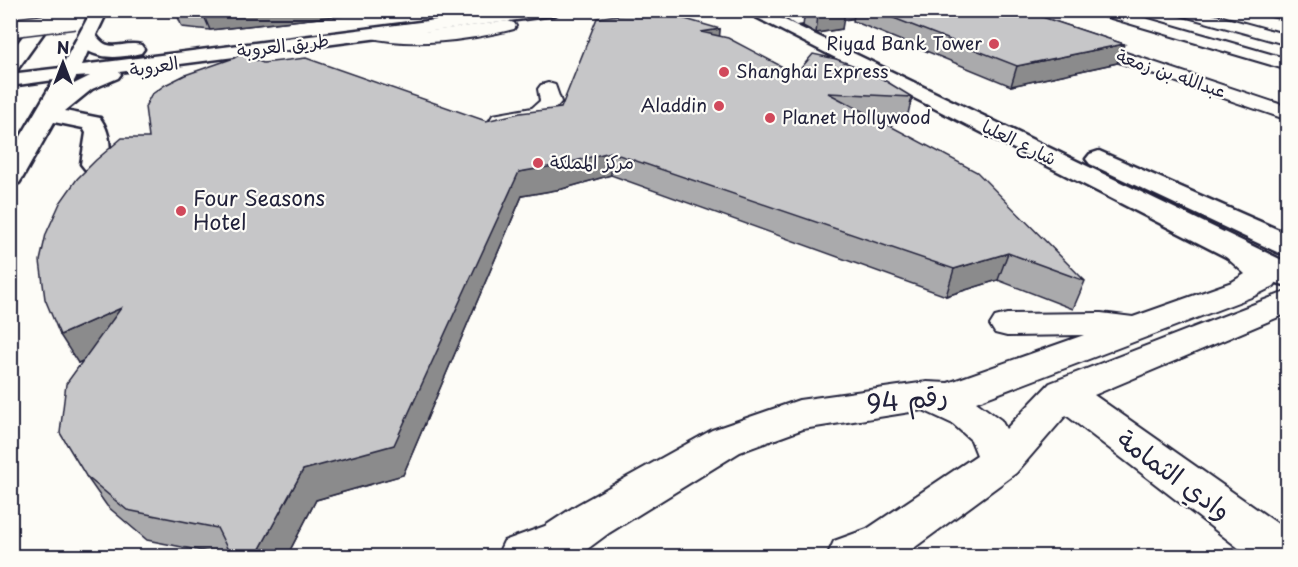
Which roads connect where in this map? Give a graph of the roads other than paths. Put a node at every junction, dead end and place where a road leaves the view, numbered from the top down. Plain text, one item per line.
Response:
1 (29, 10) edge
2 (52, 10) edge
3 (90, 10) edge
4 (100, 10) edge
5 (470, 10) edge
6 (555, 10) edge
7 (750, 10) edge
8 (872, 10) edge
9 (1099, 10) edge
10 (1178, 10) edge
11 (1263, 10) edge
12 (786, 15) edge
13 (1287, 16) edge
14 (507, 26) dead end
15 (81, 27) junction
16 (10, 30) edge
17 (374, 34) junction
18 (1064, 37) edge
19 (1287, 40) edge
20 (271, 41) junction
21 (1287, 65) edge
22 (71, 67) junction
23 (10, 68) edge
24 (41, 71) junction
25 (10, 80) edge
26 (548, 90) dead end
27 (47, 114) junction
28 (1287, 114) edge
29 (483, 122) edge
30 (94, 164) edge
31 (12, 169) edge
32 (1287, 246) edge
33 (1231, 248) junction
34 (1287, 276) edge
35 (1287, 301) edge
36 (1007, 325) dead end
37 (1138, 328) junction
38 (1063, 393) junction
39 (927, 396) junction
40 (1001, 461) junction
41 (549, 552) edge
42 (876, 552) edge
43 (1285, 556) edge

1 - 16 main road
2 - 23 main road
3 - 15 main road
4 - 15 main road
5 - 20 main road, طريق العروبة
6 - 17 main road, طريق العروبة
7 - 33 main road, شارع العليا
8 - 12 street
9 - 21 street
10 - 19 street
11 - 13 street
12 - 32 main road, شارع العليا
14 - 17 street
15 - 16 main road, bridge
15 - 20 main road
15 - 22 main road
17 - 20 main road, طريق العروبة
18 - 28 street, عبدالله بن زمعة
20 - 22 main road, طريق العروبة
20 - 27 main road, العروبة
22 - 24 main road, طريق العروبة
22 - 27 main road
23 - 24 main road, طريق العروبة
24 - 25 main road, طريق العروبة
26 - 29 street
27 - 30 main road
27 - 31 main road
33 - 34 main road, شارع العليا
33 - 37 street, رقم 94
35 - 38 street
36 - 37 street
37 - 39 street, رقم 94
38 - 40 street
38 - 43 street, وادي الثمامة
39 - 40 street
39 - 41 street, رقم 94
40 - 42 street

